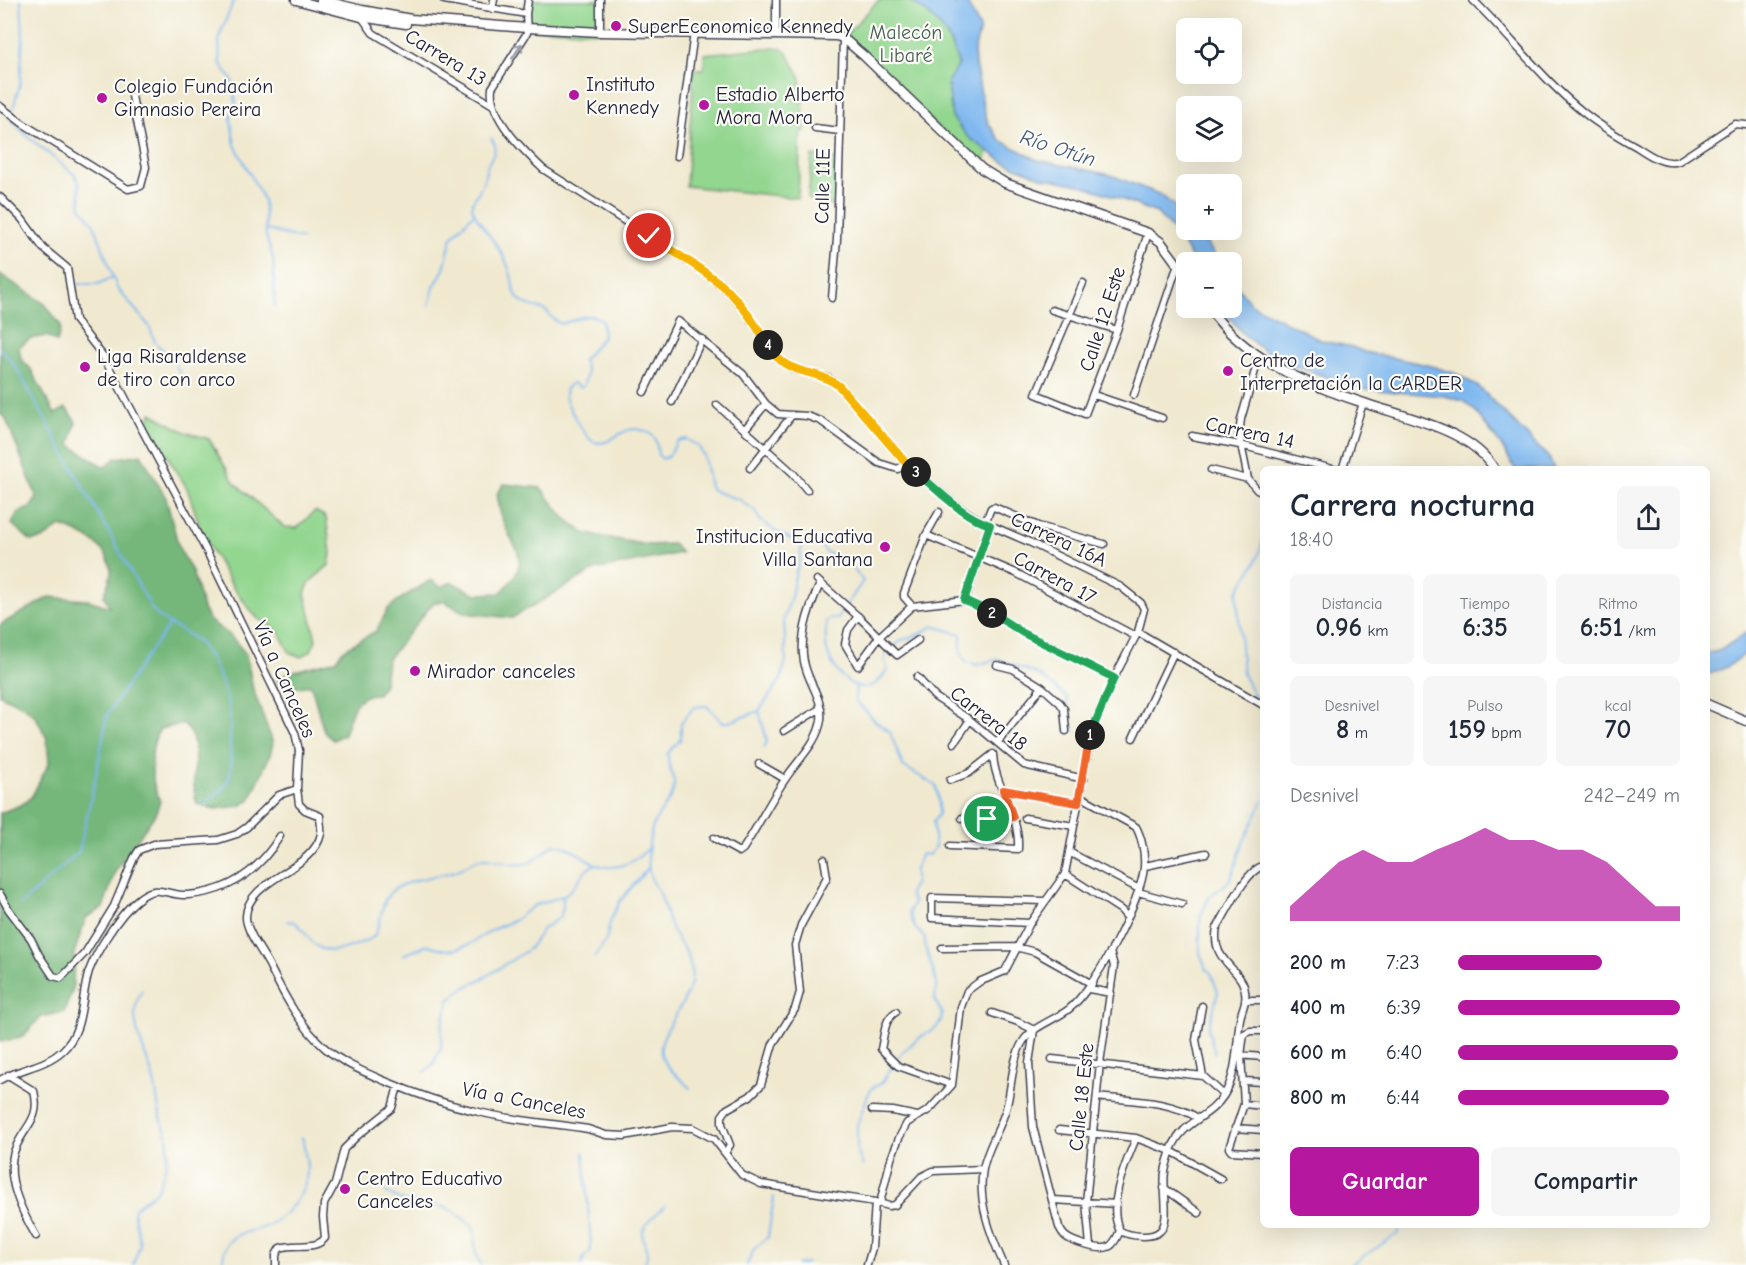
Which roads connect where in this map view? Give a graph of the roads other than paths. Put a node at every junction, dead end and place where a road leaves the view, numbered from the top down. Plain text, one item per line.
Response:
1 (296, 0) edge
2 (321, 0) edge
3 (446, 0) edge
4 (494, 0) edge
5 (528, 0) edge
6 (600, 0) edge
7 (776, 0) edge
8 (1473, 0) edge
9 (492, 9) junction
10 (361, 14) junction
11 (526, 14) junction
12 (527, 31) junction
13 (600, 32) junction
14 (694, 33) junction
15 (776, 35) junction
16 (843, 38) junction
17 (132, 96) dead end
18 (493, 105) junction
19 (0, 106) edge
20 (1746, 125) edge
21 (815, 128) dead end
22 (840, 131) junction
23 (677, 156) dead end
24 (0, 197) edge
25 (1148, 232) junction
26 (1176, 261) edge
27 (1176, 270) edge
28 (1083, 283) dead end
29 (832, 298) dead end
30 (1052, 310) dead end
31 (1070, 315) junction
32 (1217, 318) edge
33 (1116, 330) junction
34 (702, 339) junction
35 (1259, 357) junction
36 (644, 392) dead end
37 (1094, 395) junction
38 (1134, 395) dead end
39 (672, 402) dead end
40 (1363, 403) junction
41 (766, 404) junction
42 (717, 405) dead end
43 (792, 415) junction
44 (1162, 418) dead end
45 (745, 429) junction
46 (1192, 436) dead end
47 (1240, 445) junction
48 (765, 448) junction
49 (906, 463) junction
50 (1321, 466) edge
51 (1343, 466) edge
52 (1493, 466) edge
53 (750, 468) dead end
54 (1211, 470) dead end
55 (1248, 479) junction
56 (807, 490) dead end
57 (1260, 492) edge
58 (939, 512) dead end
59 (987, 524) junction
60 (926, 535) junction
61 (1104, 544) dead end
62 (978, 557) junction
63 (964, 600) junction
64 (912, 606) junction
65 (858, 616) junction
66 (1136, 634) junction
67 (879, 637) junction
68 (918, 640) dead end
69 (1174, 652) junction
70 (997, 665) dead end
71 (917, 677) dead end
72 (1114, 678) junction
73 (1042, 687) junction
74 (1260, 703) edge
75 (1710, 705) edge
76 (821, 708) junction
77 (970, 720) junction
78 (1746, 721) edge
79 (784, 731) dead end
80 (1066, 731) dead end
81 (1133, 738) dead end
82 (954, 742) dead end
83 (998, 742) junction
84 (759, 764) dead end
85 (785, 778) junction
86 (1084, 779) junction
87 (950, 780) dead end
88 (297, 789) junction
89 (1003, 790) junction
90 (1079, 799) junction
91 (1013, 817) junction
92 (962, 818) dead end
93 (1025, 818) dead end
94 (1074, 826) junction
95 (280, 836) dead end
96 (714, 838) dead end
97 (950, 846) dead end
98 (1069, 852) junction
99 (1206, 853) dead end
100 (824, 859) dead end
101 (1144, 866) junction
102 (1260, 866) edge
103 (1065, 874) junction
104 (1139, 891) junction
105 (0, 894) edge
106 (1044, 901) junction
107 (1182, 904) dead end
108 (1127, 917) junction
109 (1030, 923) junction
110 (1016, 947) junction
111 (942, 948) dead end
112 (1110, 952) junction
113 (85, 953) junction
114 (94, 958) junction
115 (1090, 987) junction
116 (1111, 993) junction
117 (1245, 1000) junction
118 (1260, 1000) edge
119 (1202, 1006) dead end
120 (896, 1012) dead end
121 (992, 1013) dead end
122 (1034, 1030) junction
123 (1260, 1031) edge
124 (1238, 1055) junction
125 (1260, 1056) edge
126 (1052, 1059) dead end
127 (1100, 1063) junction
128 (8, 1075) junction
129 (1203, 1076) junction
130 (0, 1080) edge
131 (1244, 1081) junction
132 (1260, 1082) edge
133 (952, 1085) junction
134 (398, 1086) junction
135 (1224, 1095) junction
136 (1097, 1097) junction
137 (1244, 1104) junction
138 (1260, 1106) edge
139 (872, 1110) dead end
140 (917, 1116) junction
141 (1198, 1118) junction
142 (1235, 1128) junction
143 (1059, 1130) dead end
144 (1260, 1130) edge
145 (1094, 1134) junction
146 (1136, 1138) junction
147 (1171, 1151) junction
148 (725, 1153) junction
149 (1260, 1153) edge
150 (983, 1169) junction
151 (1221, 1179) dead end
152 (1164, 1188) junction
153 (1054, 1200) junction
154 (877, 1202) junction
155 (1086, 1202) junction
156 (1116, 1204) junction
157 (1198, 1212) dead end
158 (1120, 1232) junction
159 (36, 1236) dead end
160 (1090, 1246) junction
161 (276, 1265) edge
162 (867, 1265) edge
163 (1004, 1265) edge

1 - 10 street
2 - 10 street
3 - 9 street
4 - 9 street
5 - 11 street
6 - 13 street
7 - 15 street
8 - 20 street
9 - 11 street
10 - 12 street
10 - 18 street, Carrera 13
11 - 12 street
12 - 13 street
18 -> 12 street
13 - 14 street
14 - 15 street
14 - 23 street
15 - 16 street
16 - 22 street, Calle 11E
16 - 25 street
17 - 19 street
18 - 49 street, Carrera 16A
21 - 22 street
22 - 29 street, Calle 11E
24 - 88 street, Vía a Canceles
25 - 26 street
25 - 33 street, Calle 12 Este
27 - 38 street
28 - 31 street
30 - 31 street
31 - 33 street
31 - 37 street, Calle 12 Este
32 - 35 street
33 - 37 street, Calle 12 Este
34 - 36 street
34 - 39 street
34 - 41 street
35 - 40 street
35 - 47 street
37 - 44 street
40 - 51 street
40 - 52 street
41 - 43 street
41 - 45 street
42 - 45 street
43 - 48 street
43 - 49 street
45 - 48 street
46 - 47 street, Carrera 14
47 - 50 street, Carrera 14
47 - 55 street
48 - 53 street
48 - 56 street
49 - 59 street, Carrera 16A
54 - 55 street
55 - 57 street
58 - 60 street
59 - 61 street
59 - 62 street
59 - 66 street, Carrera 16A
60 - 62 street, Carrera 17
60 - 64 street
62 - 63 street
62 - 66 street, Carrera 17
63 - 64 street
63 - 72 street
64 - 67 street
65 - 67 street
65 - 67 street
65 - 76 street
66 - 69 street, Carrera 17
66 - 72 street
67 - 68 street
69 - 74 street, Carrera 17
69 - 81 street
70 - 73 street
71 - 77 street, Carrera 18
72 - 86 street
73 - 80 street
73 - 83 street
75 - 78 street
76 - 79 street
76 - 85 street
77 - 82 street
77 - 83 street, Carrera 18
83 - 86 street, Carrera 18
84 - 85 street
85 - 96 street
86 - 90 street
87 - 89 street
88 - 113 street
88 - 134 street, Vía a Canceles
89 - 90 street
89 - 91 street
90 - 94 street
90 - 101 street
91 - 92 street
91 - 97 street
93 - 94 street
94 - 98 street
95 - 114 street
98 - 103 street
98 - 104 street
99 - 101 street
100 - 148 street
101 - 104 street
102 - 117 street
103 - 106 street
103 - 108 street
104 - 107 street
104 - 108 street
105 - 113 street
106 - 109 street
106 - 109 street
108 - 112 street
109 - 110 street
110 - 111 street
110 - 115 street
110 - 133 street
112 - 115 street
112 - 116 street, Calle 18 Este
113 - 114 street
114 - 128 street
115 - 116 street
115 - 122 street
116 - 127 street, Calle 18 Este
117 - 118 street
117 - 124 street
119 - 129 street
120 - 133 street
121 - 122 street
122 - 150 street
122 - 153 street
123 - 124 street
124 - 125 street
124 - 131 street
124 - 135 street
126 - 127 street
127 - 129 street
127 - 136 street, Calle 18 Este
128 - 130 street
128 - 159 street
129 - 135 street
131 - 132 street
131 - 137 street
133 - 140 street
134 - 148 street, Vía a Canceles
134 - 161 street
135 - 141 street
136 - 141 street
136 - 145 street, Calle 18 Este
137 - 138 street
137 - 142 street
139 - 140 street
140 - 154 street
141 - 147 street
142 - 144 street
142 - 149 street
143 - 145 street
145 - 146 street
145 - 155 street, Calle 18 Este
146 - 147 street
146 - 156 street
147 - 151 street
147 - 152 street
148 - 154 street, Vía a Canceles
150 - 154 street
150 - 163 street
152 - 157 street
152 - 158 street
153 - 155 street
153 - 160 street
154 - 162 street
155 - 156 street
155 - 160 street, Calle 18 Este
156 - 158 street
158 - 160 street

